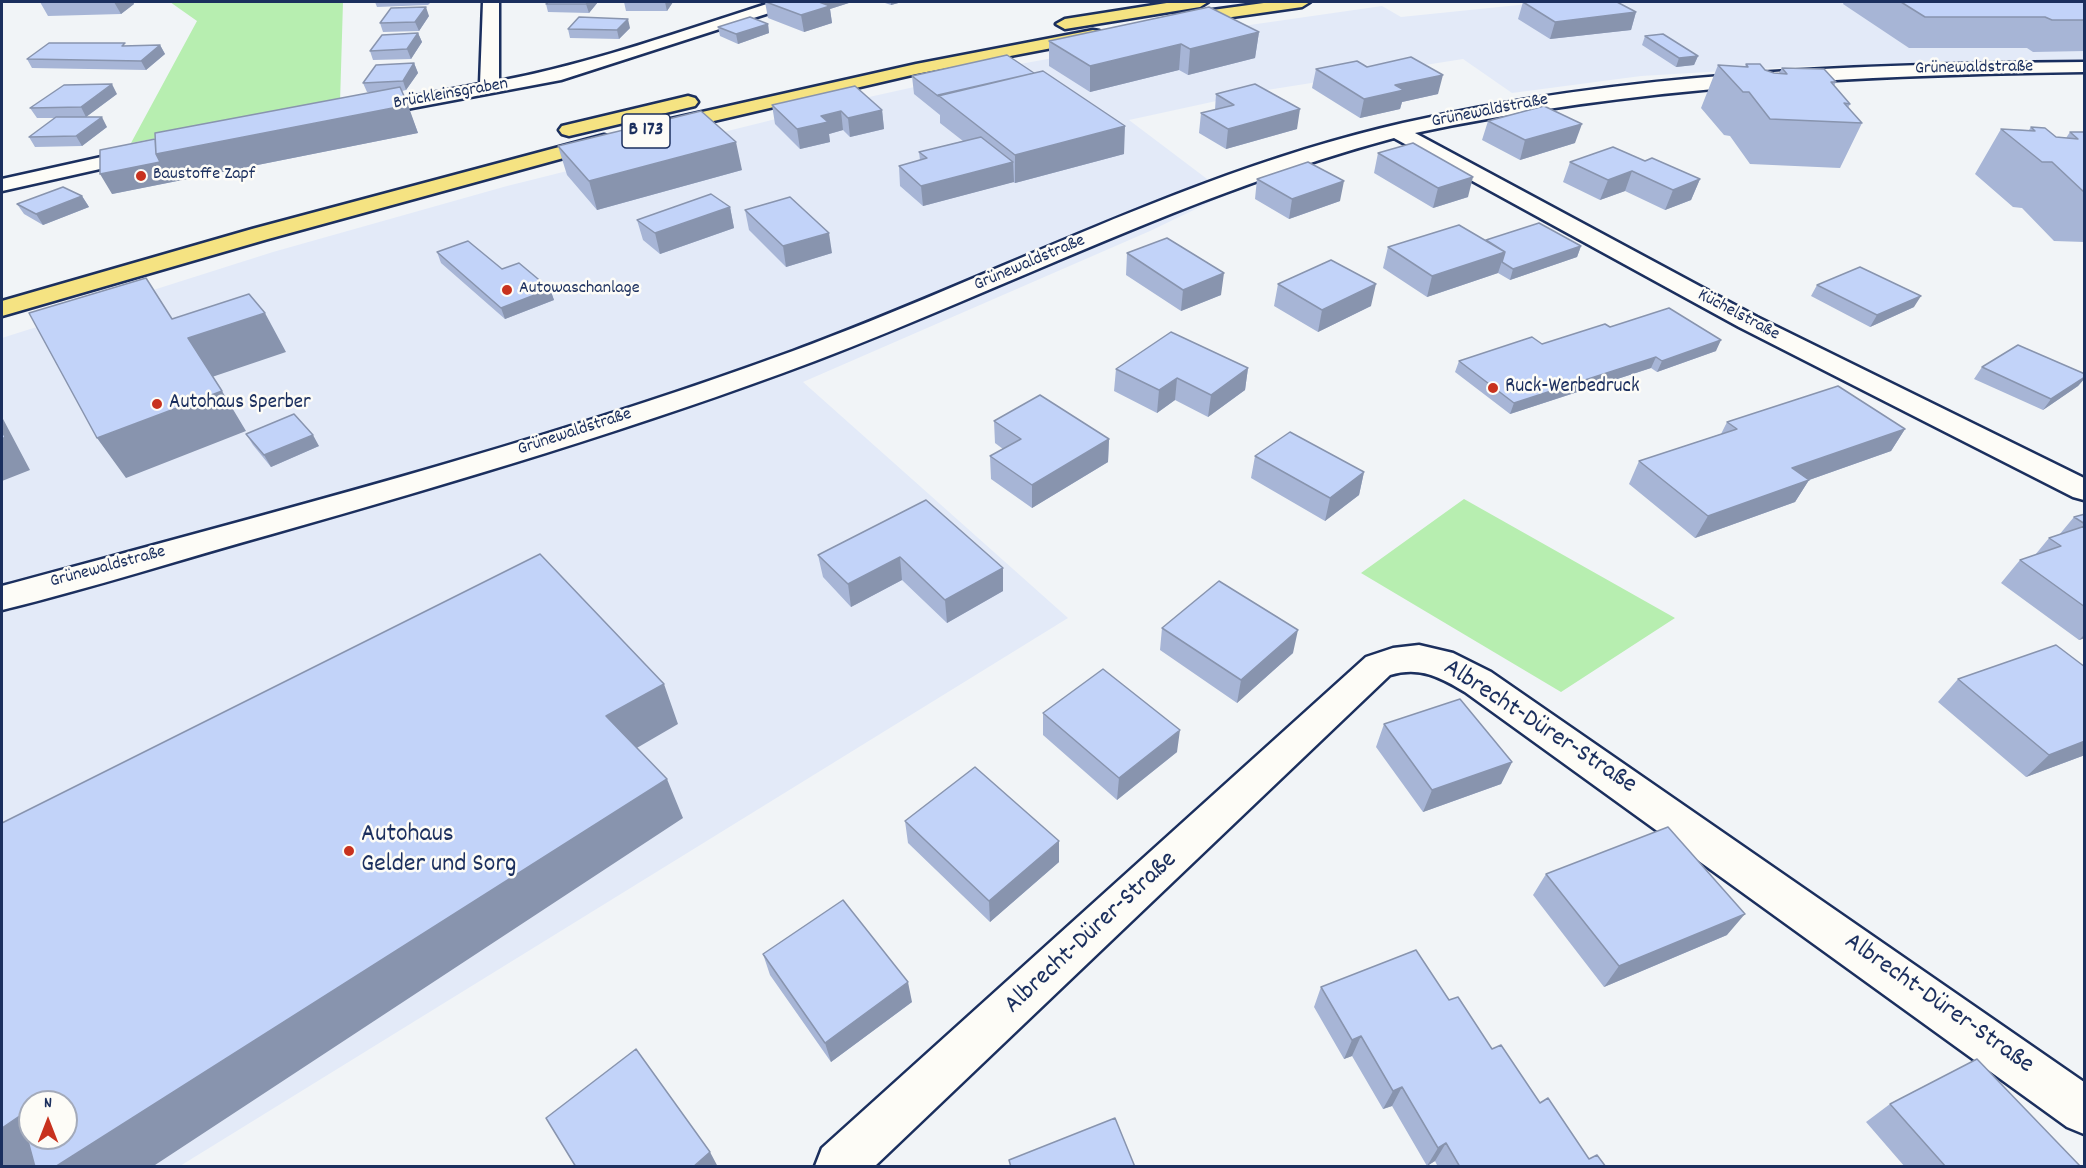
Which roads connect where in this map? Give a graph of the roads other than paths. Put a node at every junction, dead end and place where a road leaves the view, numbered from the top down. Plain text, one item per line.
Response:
1 (491, 2) edge
2 (788, 2) edge
3 (1202, 2) edge
4 (1302, 2) edge
5 (2085, 67) edge
6 (489, 89) junction
7 (340, 115) edge
8 (1397, 131) junction
9 (555, 134) dead end
10 (167, 149) edge
11 (2, 186) edge
12 (2, 309) edge
13 (2085, 490) edge
14 (2, 598) edge
15 (2085, 1110) edge
16 (840, 1167) edge

1 - 6 street
2 - 6 street, Brückleinsgraben
3 - 9 highway, B 173
4 - 12 highway, B 173
5 - 8 street, Grünewaldstraße
6 - 7 street, Brückleinsgraben
8 - 13 street, Küchelstraße
8 - 14 street, Grünewaldstraße
10 - 11 street
15 - 16 street, Albrecht-Dürer-Straße

